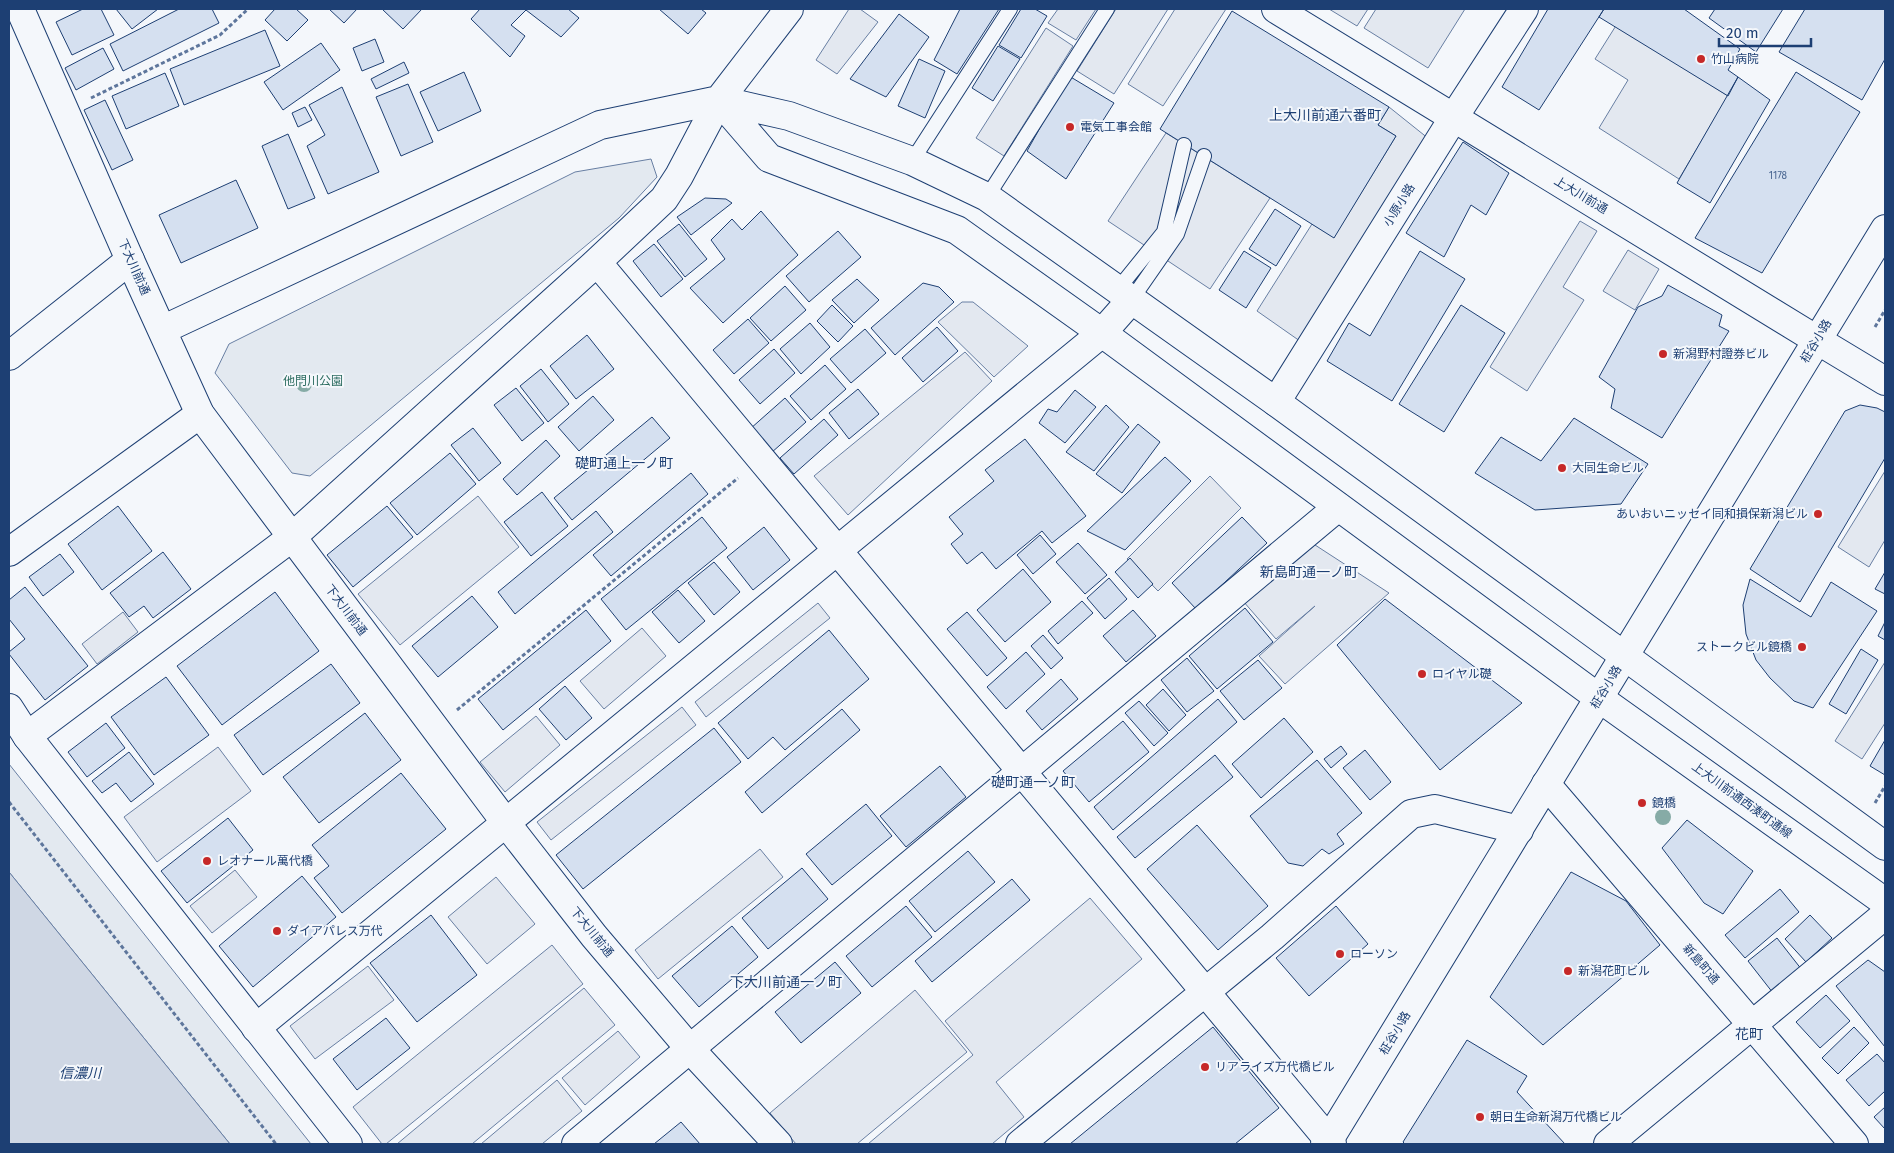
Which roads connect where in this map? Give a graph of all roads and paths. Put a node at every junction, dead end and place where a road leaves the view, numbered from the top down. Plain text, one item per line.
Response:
1 (20, 9) edge
2 (248, 9) edge
3 (789, 9) edge
4 (1010, 9) edge
5 (1107, 9) edge
6 (1276, 9) edge
7 (1524, 9) edge
8 (719, 100) junction
9 (64, 111) junction
10 (1454, 117) junction
11 (1184, 144) dead end
12 (1204, 156) dead end
13 (912, 160) junction
14 (987, 197) junction
15 (1885, 229) edge
16 (130, 260) junction
17 (597, 262) junction
18 (1125, 294) junction
19 (1885, 310) edge
20 (1875, 327) dead end
21 (162, 330) junction
22 (1102, 333) junction
23 (1817, 340) junction
24 (9, 356) edge
25 (1885, 381) edge
26 (1276, 402) junction
27 (200, 414) junction
28 (761, 458) junction
29 (1338, 507) junction
30 (291, 538) junction
31 (838, 550) junction
32 (9, 552) edge
33 (1625, 656) junction
34 (1600, 698) junction
35 (9, 708) edge
36 (435, 728) junction
37 (27, 736) junction
38 (1022, 771) junction
39 (1546, 784) junction
40 (9, 802) edge
41 (506, 823) junction
42 (1519, 830) junction
43 (1885, 846) edge
44 (1885, 902) edge
45 (1885, 915) edge
46 (1206, 992) junction
47 (1753, 1025) junction
48 (256, 1028) junction
49 (690, 1049) junction
50 (1329, 1143) edge
51 (276, 1144) edge
52 (348, 1144) edge
53 (576, 1144) edge
54 (778, 1144) edge
55 (1020, 1144) edge
56 (1608, 1144) edge
57 (1854, 1144) edge

1 - 9 main road, 下大川前通
2 - 9 path
3 - 8 main road
4 - 13 lane
5 - 14 lane
6 - 10 main road, 上大川前通
7 - 10 main road, 小原小路
8 - 13 main road
8 - 17 main road
8 - 21 main road
8 - 22 main road, 上大川前通西湊町通線
9 - 16 main road, 下大川前通
10 - 23 main road, 上大川前通
10 - 26 main road, 小原小路
11 - 18 lane
12 - 18 lane
13 - 14 main road
14 - 18 main road
15 - 23 main road, 柾谷小路
16 - 21 main road, 下大川前通
16 - 24 main road
17 - 28 main road
17 - 30 main road
18 - 22 main road
18 - 26 main road
19 - 20 path
21 - 27 main road, 下大川前通
22 - 29 main road, 上大川前通西湊町通線
22 - 31 main road
23 - 25 main road, 上大川前通
23 - 33 main road, 柾谷小路
26 - 33 main road
27 - 30 main road, 下大川前通
27 - 32 main road
28 - 31 main road
28 - 36 path
29 - 34 main road, 上大川前通西湊町通線
29 - 38 main road
30 - 36 main road, 下大川前通
30 - 37 main road
31 - 38 main road
31 - 41 main road
33 - 34 main road, 柾谷小路
33 - 43 main road
34 - 39 main road, 柾谷小路
34 - 44 main road, 上大川前通西湊町通線
35 - 37 main road
36 - 41 main road, 下大川前通
37 - 48 main road
38 - 46 main road
38 - 49 main road
39 - 42 main road, 柾谷小路
39 - 47 main road, 新島町通
40 - 51 path
41 - 48 main road
41 - 49 main road, 下大川前通
42 - 46 main road
42 - 50 main road, 柾谷小路
45 - 47 main road
46 - 50 main road
46 - 55 main road
47 - 56 main road
47 - 57 main road, 新島町通
48 - 52 main road
49 - 53 main road
49 - 54 main road, 下大川前通

